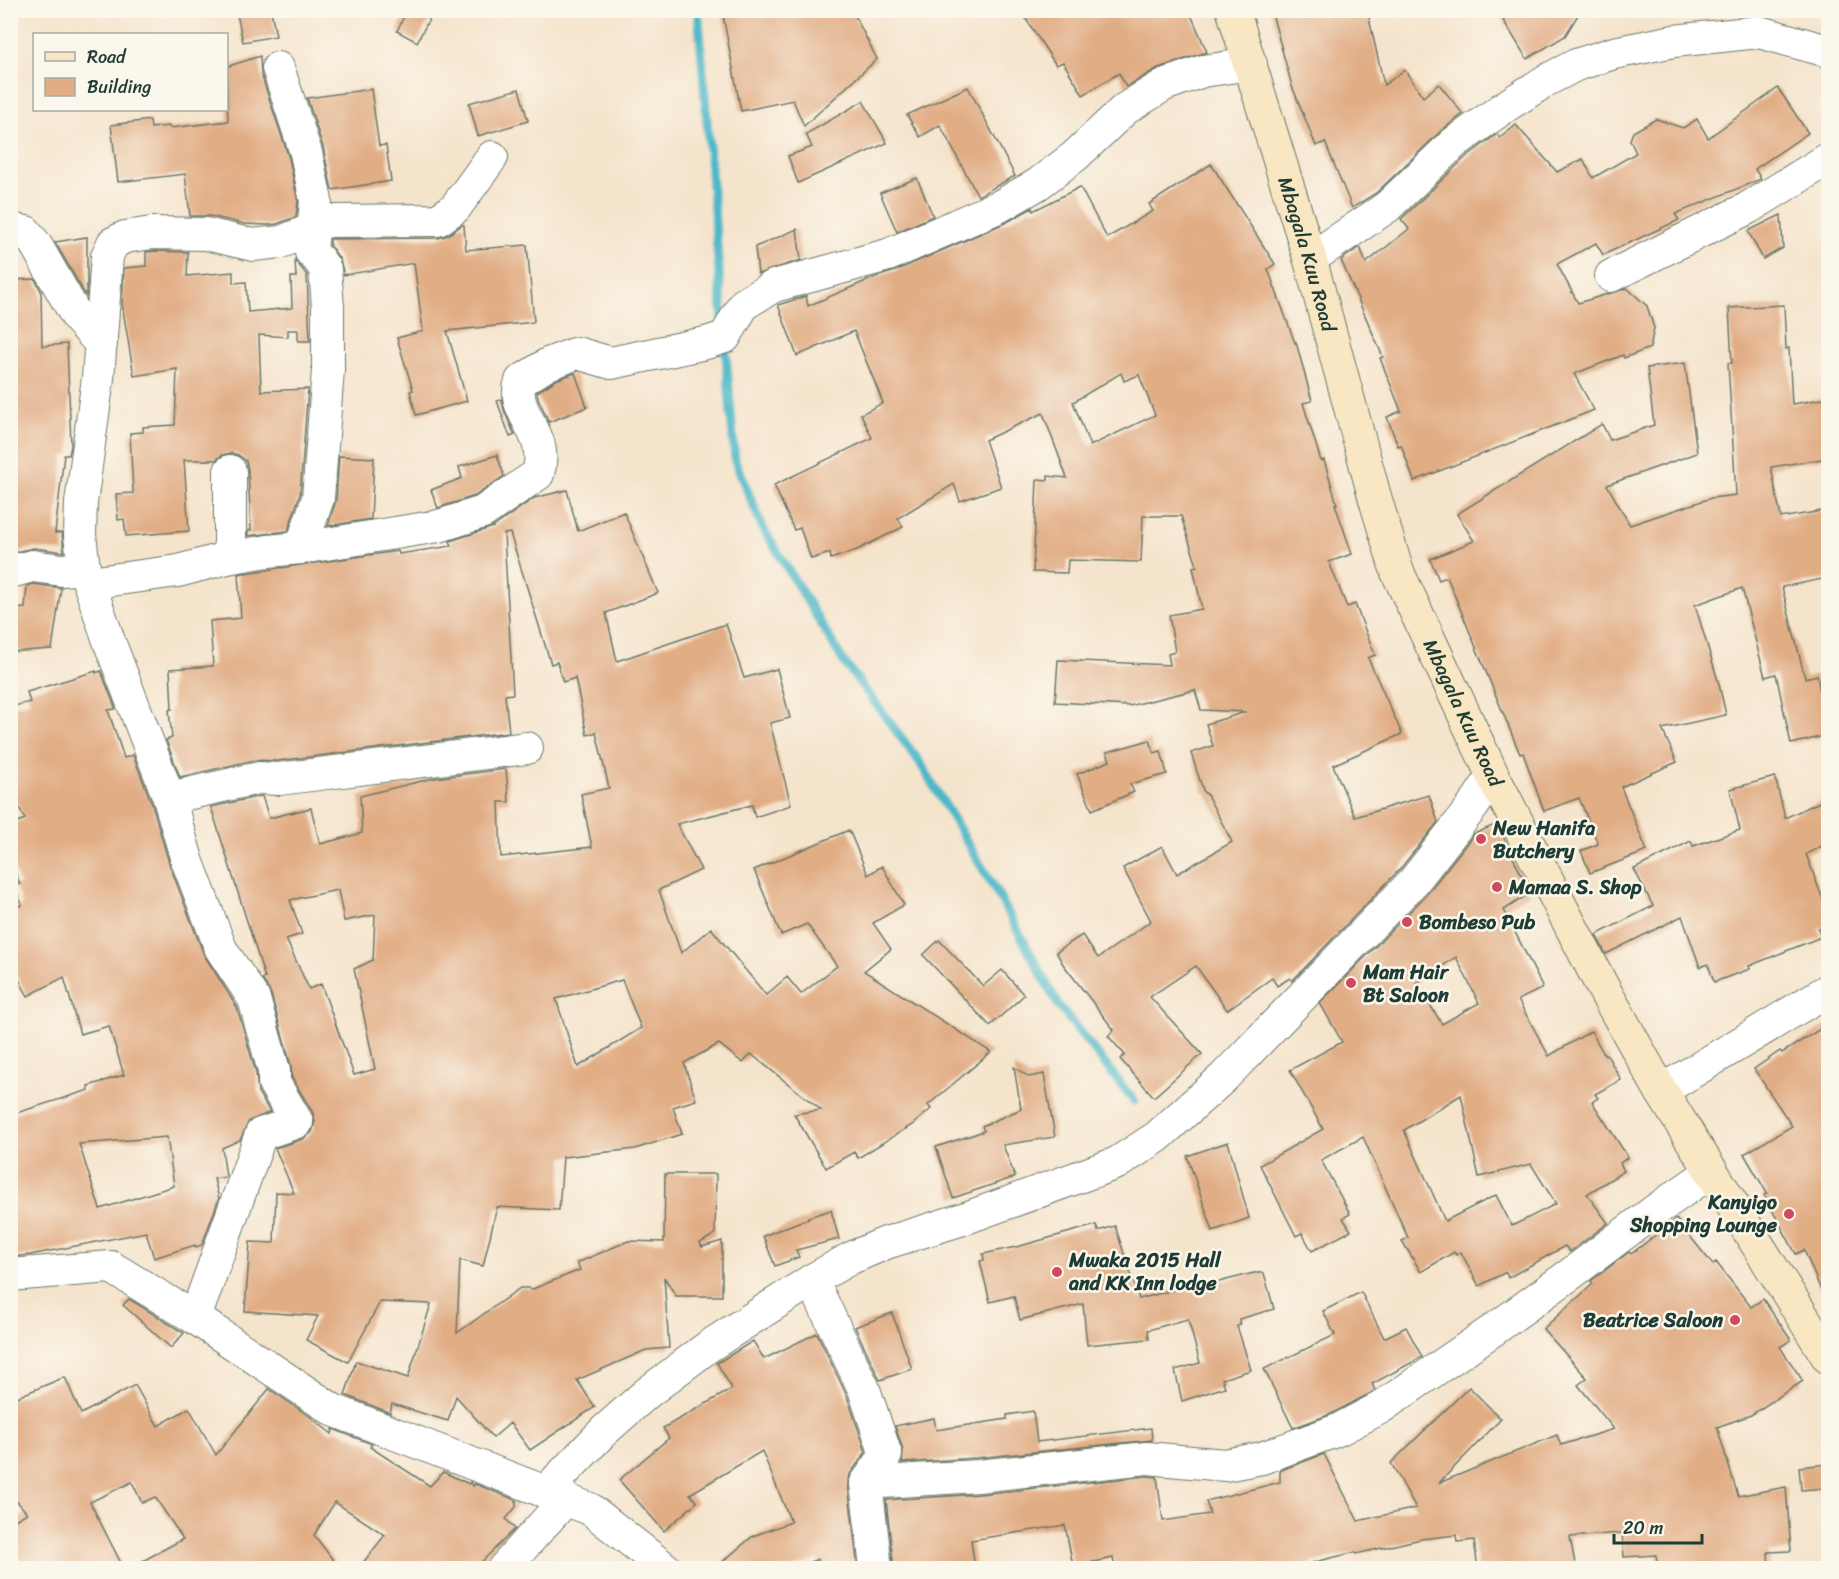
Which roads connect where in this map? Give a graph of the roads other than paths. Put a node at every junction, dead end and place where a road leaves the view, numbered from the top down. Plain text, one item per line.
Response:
1 (1233, 10) edge
2 (1750, 21) edge
3 (1828, 51) edge
4 (1251, 64) junction
5 (278, 68) dead end
6 (492, 157) dead end
7 (1828, 159) edge
8 (10, 228) edge
9 (314, 229) junction
10 (1311, 259) junction
11 (1611, 276) dead end
12 (101, 344) junction
13 (230, 471) dead end
14 (301, 548) junction
15 (226, 558) junction
16 (10, 572) edge
17 (87, 576) junction
18 (527, 748) dead end
19 (1493, 776) junction
20 (169, 798) junction
21 (1828, 990) edge
22 (1661, 1091) junction
23 (1712, 1171) junction
24 (10, 1275) edge
25 (812, 1280) junction
26 (195, 1318) junction
27 (1828, 1357) edge
28 (866, 1483) junction
29 (556, 1495) junction
30 (504, 1569) edge
31 (665, 1569) edge
32 (876, 1569) edge

1 - 4 street, Mbagala Kuu Road
2 - 3 street
2 - 10 street
4 - 10 street, Mbagala Kuu Road
4 - 14 street
5 - 9 street
6 - 9 street
7 - 11 street
8 - 12 street
9 - 12 street
9 - 14 street
10 - 19 street, Mbagala Kuu Road
12 - 17 street
13 - 15 street
14 - 15 street
15 - 17 street
16 - 17 street
17 - 20 street
18 - 20 street
19 - 22 street, Mbagala Kuu Road
19 - 25 street
20 - 26 street
21 - 22 street
22 - 23 street, Mbagala Kuu Road
23 - 27 street, Mbagala Kuu Road
23 - 28 street
24 - 26 street
25 - 28 street
25 - 29 street
26 - 29 street
28 - 32 street
29 - 30 street
29 - 31 street

